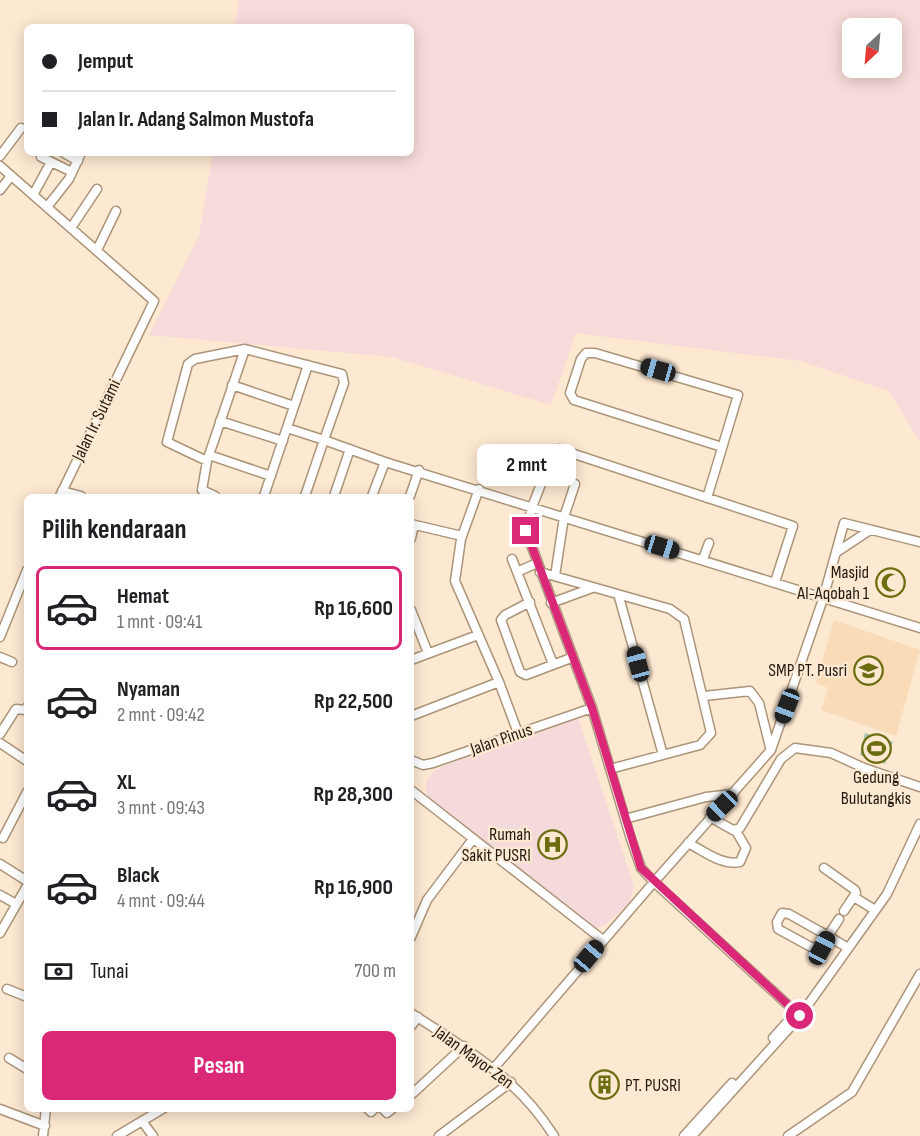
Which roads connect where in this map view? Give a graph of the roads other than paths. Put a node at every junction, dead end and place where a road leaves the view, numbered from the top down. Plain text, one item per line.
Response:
1 (21, 128) dead end
2 (0, 156) edge
3 (41, 157) dead end
4 (80, 157) edge
5 (51, 162) junction
6 (0, 166) edge
7 (72, 172) junction
8 (11, 176) junction
9 (97, 189) dead end
10 (0, 190) edge
11 (33, 195) junction
12 (47, 207) junction
13 (116, 211) dead end
14 (71, 228) junction
15 (97, 250) junction
16 (244, 349) junction
17 (308, 365) junction
18 (232, 386) junction
19 (294, 406) junction
20 (220, 421) junction
21 (287, 428) junction
22 (324, 440) junction
23 (283, 441) junction
24 (722, 447) junction
25 (350, 449) junction
26 (208, 458) junction
27 (385, 462) junction
28 (419, 470) junction
29 (271, 476) junction
30 (575, 484) dead end
31 (479, 489) junction
32 (61, 494) edge
33 (211, 494) edge
34 (265, 494) edge
35 (306, 494) edge
36 (335, 494) edge
37 (373, 494) edge
38 (411, 494) edge
39 (707, 498) junction
40 (532, 507) junction
41 (564, 517) junction
42 (414, 524) edge
43 (870, 530) junction
44 (462, 536) junction
45 (920, 542) edge
46 (709, 543) dead end
47 (837, 552) junction
48 (703, 559) junction
49 (512, 560) dead end
50 (538, 568) junction
51 (517, 572) junction
52 (555, 576) junction
53 (24, 579) edge
54 (775, 582) junction
55 (592, 588) junction
56 (620, 597) junction
57 (823, 599) junction
58 (530, 602) junction
59 (551, 603) junction
60 (414, 617) edge
61 (920, 628) edge
62 (478, 635) junction
63 (0, 637) edge
64 (428, 652) junction
65 (0, 657) edge
66 (571, 658) junction
67 (414, 659) edge
68 (12, 662) dead end
69 (553, 664) junction
70 (499, 682) junction
71 (704, 696) junction
72 (24, 708) edge
73 (592, 708) junction
74 (414, 712) edge
75 (764, 723) junction
76 (780, 723) junction
77 (518, 733) junction
78 (0, 734) edge
79 (1, 747) edge
80 (771, 750) junction
81 (663, 755) junction
82 (24, 759) edge
83 (414, 761) edge
84 (610, 769) junction
85 (920, 786) edge
86 (414, 792) edge
87 (733, 794) junction
88 (24, 798) edge
89 (710, 817) junction
90 (625, 819) junction
91 (920, 825) edge
92 (736, 831) junction
93 (3, 837) dead end
94 (473, 839) junction
95 (688, 843) junction
96 (0, 864) edge
97 (824, 868) dead end
98 (24, 879) edge
99 (654, 882) junction
100 (24, 891) edge
101 (0, 896) edge
102 (854, 897) junction
103 (16, 904) junction
104 (875, 910) junction
105 (414, 930) edge
106 (0, 933) edge
107 (828, 936) junction
108 (603, 940) junction
109 (848, 948) junction
110 (920, 974) edge
111 (7, 989) dead end
112 (24, 997) edge
113 (797, 1014) junction
114 (414, 1015) edge
115 (464, 1046) junction
116 (9, 1059) dead end
117 (24, 1067) edge
118 (494, 1068) junction
119 (511, 1082) junction
120 (414, 1092) edge
121 (0, 1109) edge
122 (46, 1112) edge
123 (157, 1112) edge
124 (142, 1121) junction
125 (45, 1126) junction
126 (43, 1136) edge
127 (117, 1136) edge
128 (153, 1136) edge
129 (439, 1136) edge
130 (554, 1136) edge
131 (684, 1136) edge
132 (692, 1136) edge
133 (788, 1136) edge

1 - 2 street
3 - 5 street
4 - 7 street
5 - 7 street
5 - 11 street
6 - 8 street
7 - 12 street
8 - 10 street
8 - 11 street
9 - 14 street
11 - 12 street
12 - 14 street
13 - 15 street
14 - 15 street
15 - 32 street, Jalan Ir. Sutami
16 - 17 street
16 - 18 street
16 - 26 street
17 - 19 street
17 - 22 street
18 - 19 street
18 - 20 street
19 - 21 street
20 - 23 street
20 - 26 street
21 - 22 street
21 - 23 street
22 - 25 street
22 - 35 street
23 - 29 street
24 - 24 street
24 - 39 street
25 - 27 street
25 - 36 street
26 - 29 street
26 - 33 street
27 - 28 street
27 - 37 street
28 - 31 street
28 - 38 street
29 - 34 street
30 - 41 street
31 - 40 street
31 - 44 street
39 - 40 street
39 - 54 street
40 - 41 street
40 - 50 street
41 - 48 street
41 - 52 street
42 - 44 street
43 - 45 street
43 - 47 street
43 - 47 street
44 - 62 street
46 - 48 street
47 - 57 street
48 - 54 street
49 - 51 street
50 - 51 street
50 - 52 street
50 - 59 street
51 - 58 street
52 - 55 street
53 - 63 street
54 - 57 street
55 - 56 street
55 - 59 street
56 - 71 street
56 - 81 street
57 - 61 street
57 - 76 street
58 - 69 street
58 - 69 street
59 - 66 street
60 - 64 street
62 - 64 street
62 - 70 street
64 - 67 street
65 - 68 street
66 - 69 street
66 - 73 street
70 - 74 street
70 - 77 street
71 - 75 street
71 - 81 street
72 - 78 street
73 - 77 street, Jalan Pinus
73 - 84 street
75 - 76 street
75 - 80 street
76 - 80 street
77 - 83 street, Jalan Pinus
79 - 82 street
80 - 87 street
81 - 84 street
84 - 90 street
85 - 92 street
86 - 94 street
87 - 89 street
87 - 90 street
88 - 93 street
89 - 92 street
89 - 95 street
90 - 99 street
91 - 104 street
92 - 95 street
94 - 105 street
94 - 108 street
95 - 99 street
96 - 98 street
97 - 102 street
99 - 108 street
99 - 113 street
100 - 103 street
101 - 103 street
102 - 104 street
102 - 107 street
103 - 106 street
104 - 109 street
107 - 107 street
107 - 109 street
108 - 118 street
109 - 113 street
110 - 133 street
111 - 112 street
113 - 131 street
113 - 132 street
114 - 115 street, Jalan Mayor Zen
115 - 118 street, Jalan Mayor Zen
115 - 120 street
116 - 117 street
118 - 119 street, Jalan Mayor Zen
119 - 129 street
119 - 130 street, Jalan Mayor Zen
121 - 125 street
122 - 125 street
123 - 124 street
124 - 127 street
124 - 128 street
125 - 126 street

